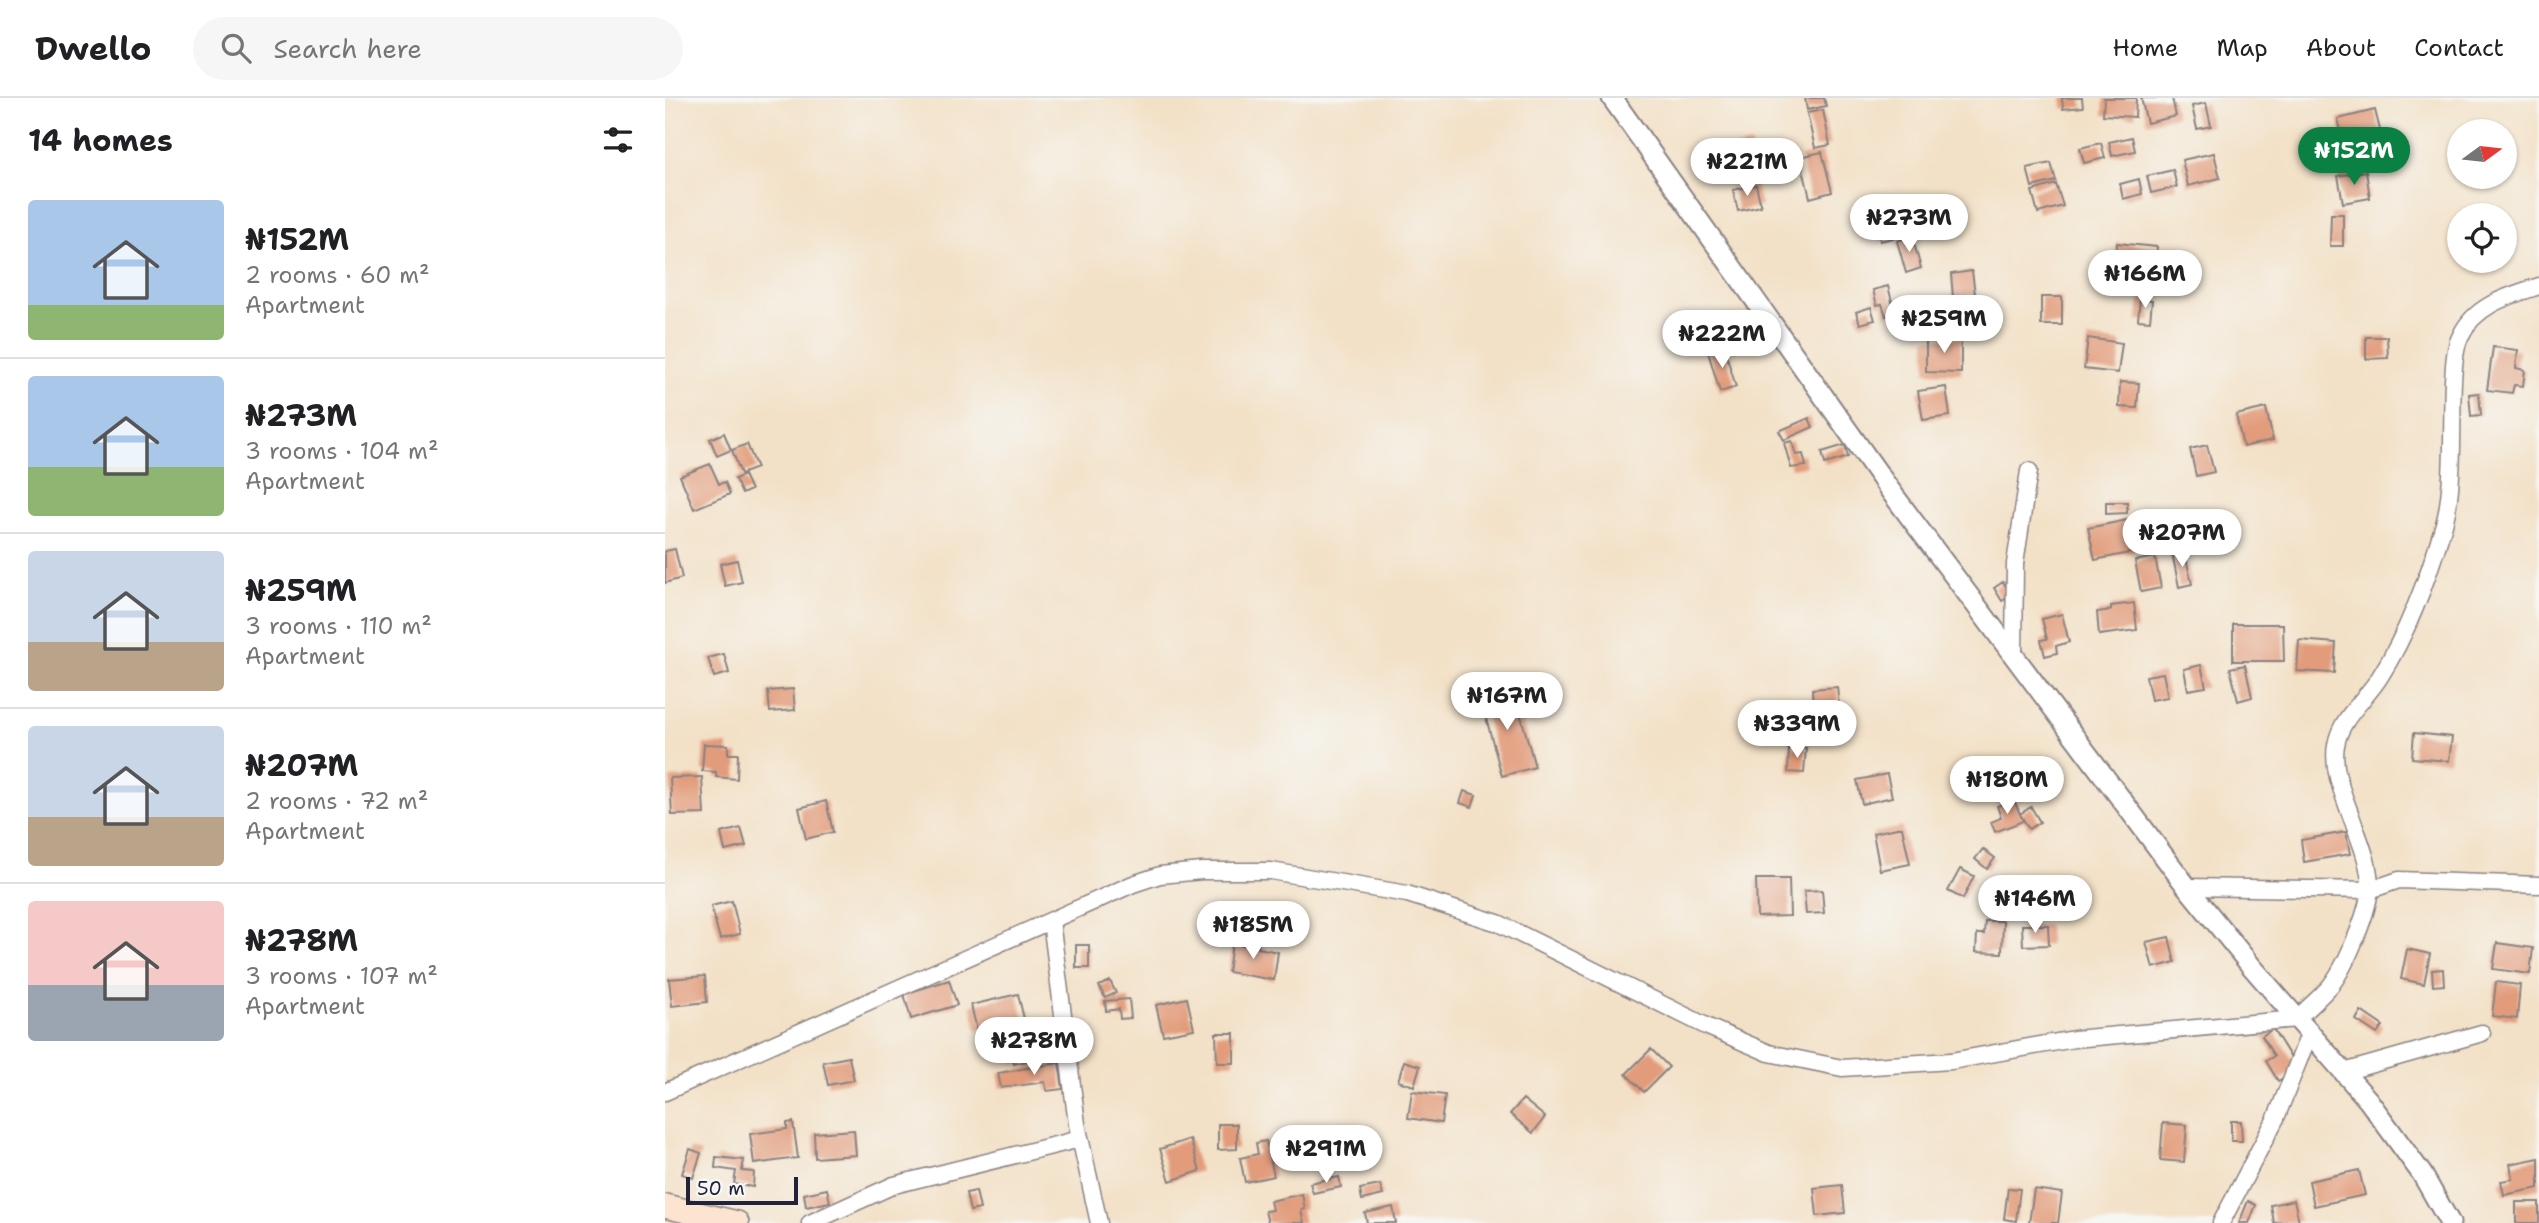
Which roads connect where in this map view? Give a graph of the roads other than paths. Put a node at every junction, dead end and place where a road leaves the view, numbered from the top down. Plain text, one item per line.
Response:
1 (1612, 98) edge
2 (2539, 286) edge
3 (2029, 471) dead end
4 (2014, 656) junction
5 (2539, 885) edge
6 (2187, 887) junction
7 (2370, 890) junction
8 (1051, 921) junction
9 (2303, 1026) junction
10 (2483, 1033) dead end
11 (2344, 1072) junction
12 (665, 1092) edge
13 (1080, 1139) junction
14 (665, 1206) edge
15 (737, 1223) edge
16 (810, 1223) edge
17 (1099, 1223) edge
18 (2221, 1223) edge
19 (2450, 1223) edge

1 - 4 street
2 - 7 street
3 - 4 street
4 - 6 street
5 - 7 street
6 - 7 street
6 - 9 street
7 - 9 street
8 - 9 street
8 - 12 street
8 - 13 street
9 - 11 street
9 - 18 street
10 - 11 street
11 - 19 street
13 - 16 street
13 - 17 street
14 - 15 main road

